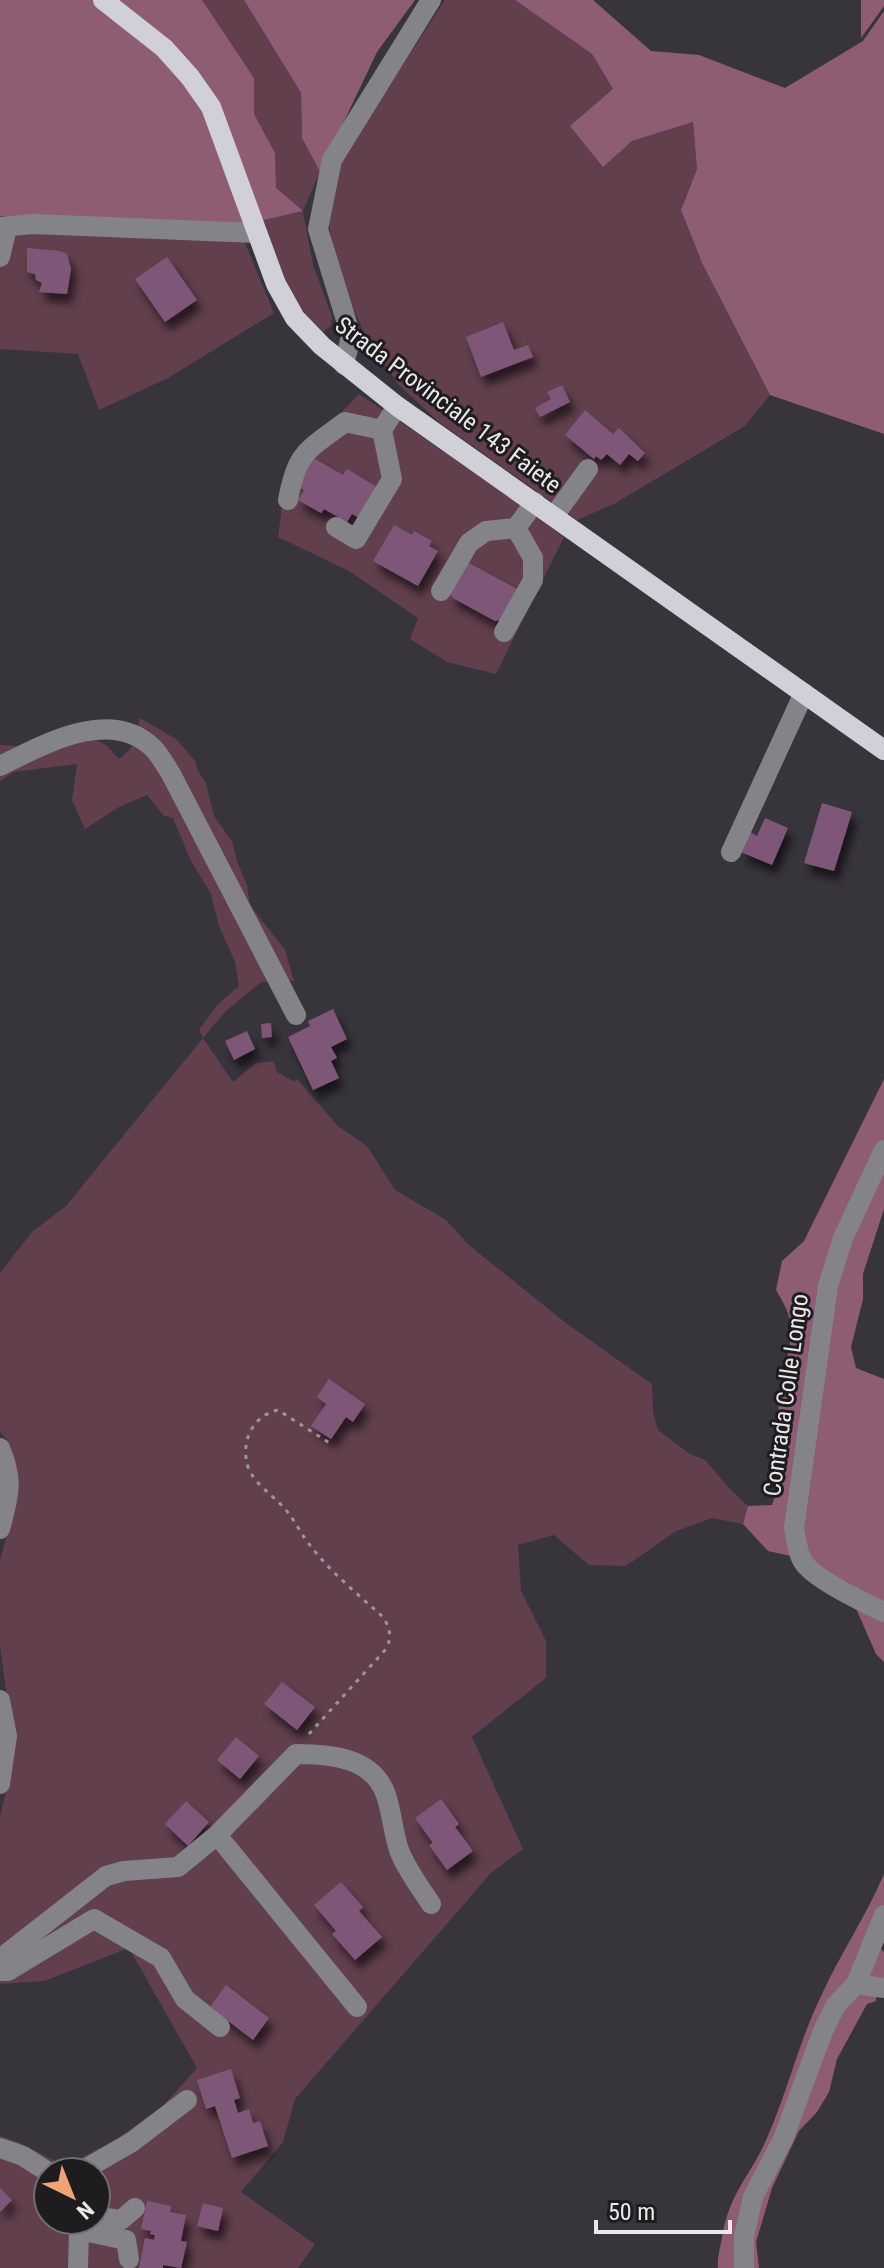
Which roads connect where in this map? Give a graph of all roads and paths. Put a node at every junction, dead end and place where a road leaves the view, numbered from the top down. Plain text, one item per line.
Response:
1 (103, 0) edge
2 (431, 0) edge
3 (4, 227) edge
4 (257, 233) junction
5 (0, 257) edge
6 (344, 365) junction
7 (397, 406) junction
8 (382, 430) junction
9 (588, 469) dead end
10 (288, 500) dead end
11 (535, 502) junction
12 (554, 516) junction
13 (336, 527) dead end
14 (516, 528) junction
15 (441, 591) dead end
16 (504, 632) dead end
17 (804, 693) junction
18 (884, 750) edge
19 (0, 766) edge
20 (731, 852) dead end
21 (296, 1015) dead end
22 (884, 1150) edge
23 (331, 1444) dead end
24 (0, 1448) edge
25 (0, 1529) edge
26 (884, 1612) edge
27 (0, 1700) edge
28 (296, 1754) junction
29 (0, 1784) edge
30 (217, 1835) junction
31 (431, 1904) dead end
32 (884, 1915) edge
33 (0, 1959) edge
34 (0, 1971) edge
35 (856, 1984) junction
36 (884, 1988) edge
37 (357, 2007) dead end
38 (220, 2027) dead end
39 (187, 2100) dead end
40 (0, 2148) edge
41 (108, 2156) edge
42 (32, 2162) edge
43 (135, 2208) dead end
44 (112, 2219) edge
45 (77, 2236) edge
46 (112, 2236) edge
47 (129, 2259) dead end
48 (78, 2268) edge
49 (744, 2268) edge

1 - 4 main road, Strada Provinciale 143 Faiete
2 - 6 street
3 - 4 street
3 - 5 street
4 - 6 main road, Strada Provinciale 143 Faiete
6 - 7 main road, Strada Provinciale 143 Faiete
7 - 8 street
7 - 11 main road, Strada Provinciale 143 Faiete
8 - 10 street
8 - 13 street
9 - 12 street
11 - 12 main road, Strada Provinciale 143 Faiete
11 - 14 street
12 - 17 main road, Strada Provinciale 143 Faiete
14 - 15 street
14 - 16 street
17 - 18 main road, Strada Provinciale 143 Faiete
17 - 20 street
19 - 21 street
22 - 26 street, Contrada Colle Longo
23 - 28 path
24 - 25 street
27 - 29 street
28 - 30 street
28 - 31 street
30 - 33 street
30 - 37 street
32 - 35 street
34 - 38 street
35 - 36 street
35 - 49 street
39 - 41 street
40 - 42 street
43 - 44 street
45 - 48 street
46 - 47 street

